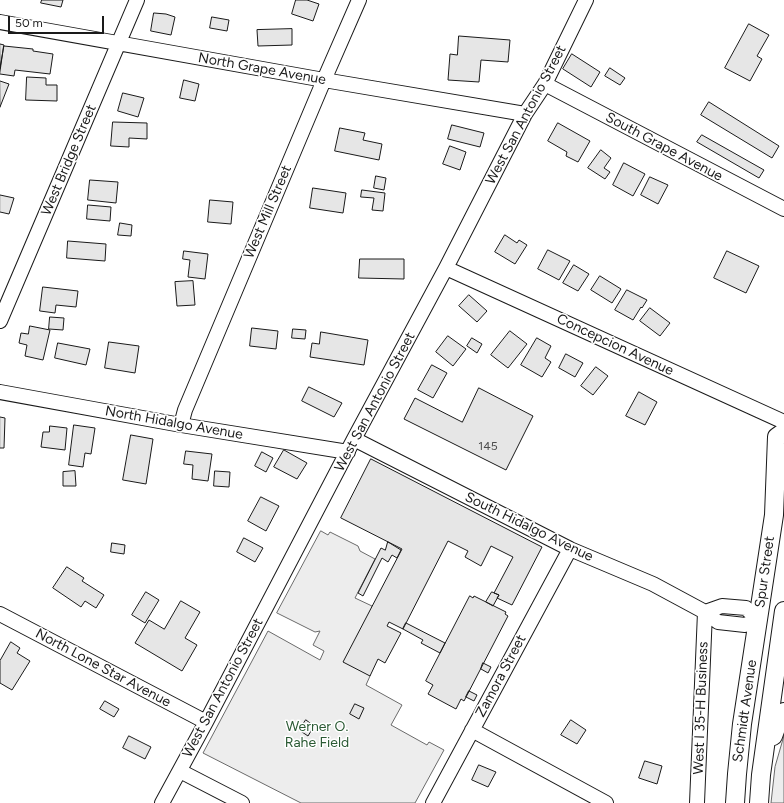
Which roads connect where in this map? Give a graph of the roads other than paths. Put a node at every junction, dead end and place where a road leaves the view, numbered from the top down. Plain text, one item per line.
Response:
1 (137, 0) edge
2 (359, 0) edge
3 (586, 0) edge
4 (0, 22) edge
5 (119, 43) junction
6 (324, 80) junction
7 (545, 84) junction
8 (525, 114) junction
9 (784, 209) edge
10 (446, 268) junction
11 (0, 321) edge
12 (0, 392) edge
13 (784, 422) edge
14 (181, 425) junction
15 (784, 432) edge
16 (354, 439) junction
17 (348, 452) junction
18 (570, 549) junction
19 (705, 612) junction
20 (0, 614) edge
21 (783, 618) edge
22 (758, 620) junction
23 (784, 712) edge
24 (206, 722) junction
25 (472, 730) junction
26 (180, 771) junction
27 (761, 776) junction
28 (162, 803) edge
29 (242, 803) edge
30 (433, 803) edge
31 (606, 803) edge
32 (697, 803) edge
33 (735, 803) edge
34 (759, 803) edge

1 - 5 street, West Bridge Street
2 - 6 street, West Mill Street
3 - 7 street, West San Antonio Street
4 - 5 street, North Grape Avenue
5 - 6 street, North Grape Avenue
5 - 11 street, West Bridge Street
6 - 8 street, North Grape Avenue
6 - 14 street, West Mill Street
7 - 8 street, West San Antonio Street
7 - 9 street, South Grape Avenue
8 - 10 street, West San Antonio Street
10 - 13 street, Concepcion Avenue
10 - 16 street, West San Antonio Street
12 - 14 street, North Hidalgo Avenue
14 - 17 street, North Hidalgo Avenue
15 - 22 main road, Spur Street
16 - 17 street, West San Antonio Street
16 - 18 street, South Hidalgo Avenue
17 - 24 street, West San Antonio Street
18 - 19 street, South Hidalgo Avenue
18 - 25 street, Zamora Street
19 - 22 street, South Hidalgo Avenue
19 - 32 street, West I 35-H Business
20 - 24 street, North Lone Star Avenue
21 - 22 main road, South Hidalgo Avenue
21 - 27 main road, Schmidt Avenue
22 - 33 main road, Schmidt Avenue
23 - 27 main road
24 - 26 street, West San Antonio Street
25 - 30 street, Zamora Street
25 - 31 street
26 - 28 street, West San Antonio Street
26 - 29 street
27 - 34 main road, Schmidt Avenue

